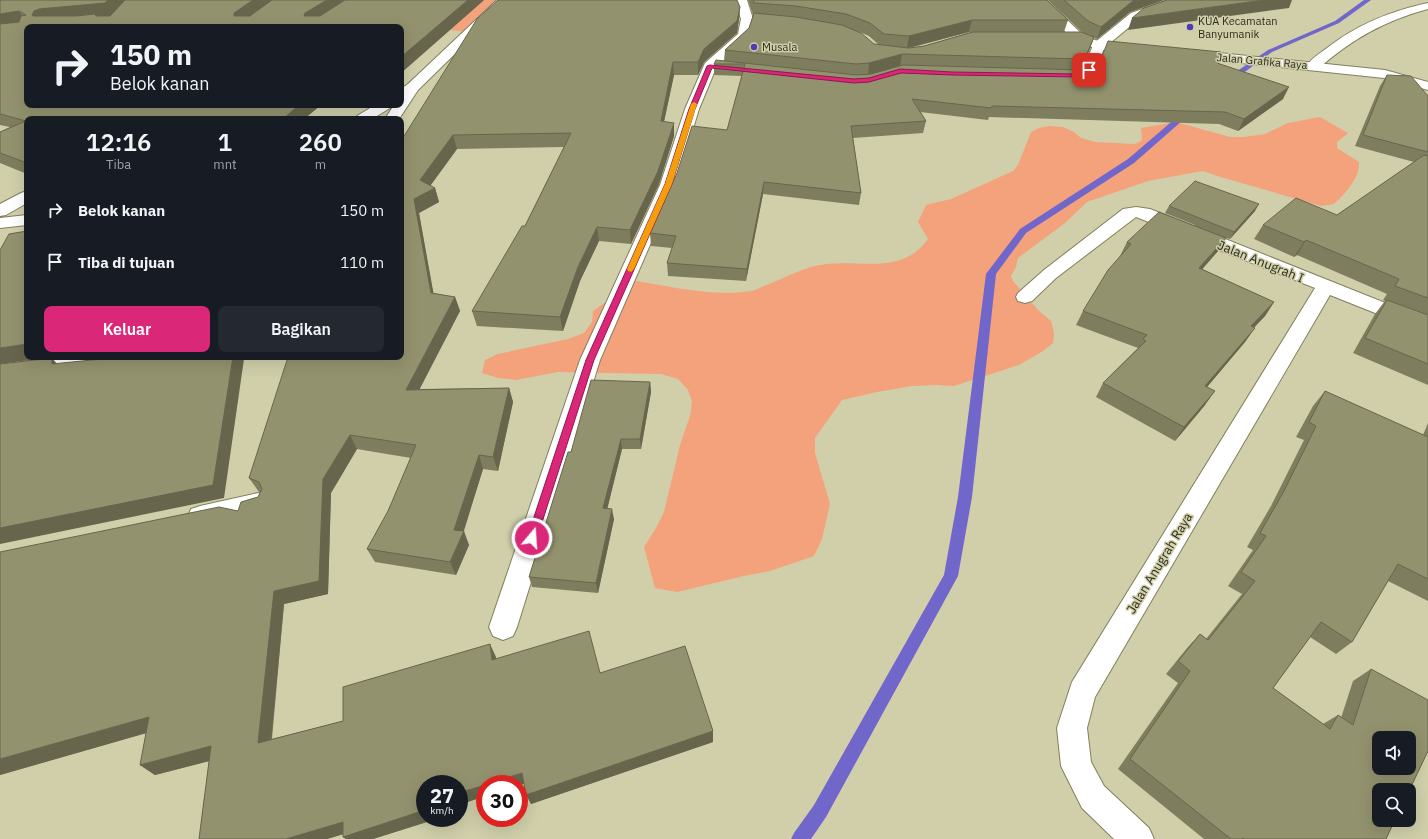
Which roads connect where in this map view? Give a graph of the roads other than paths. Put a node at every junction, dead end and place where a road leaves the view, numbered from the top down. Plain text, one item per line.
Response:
1 (504, 0) edge
2 (740, 0) edge
3 (1039, 0) edge
4 (1189, 0) edge
5 (1428, 6) edge
6 (1062, 38) edge
7 (1079, 38) junction
8 (1098, 46) junction
9 (1145, 50) edge
10 (1177, 53) edge
11 (1313, 66) junction
12 (1049, 75) edge
13 (1428, 86) edge
14 (407, 91) edge
15 (380, 108) edge
16 (367, 116) edge
17 (24, 198) edge
18 (0, 211) edge
19 (24, 220) edge
20 (0, 223) edge
21 (1325, 287) junction
22 (1025, 297) dead end
23 (1428, 327) edge
24 (91, 360) edge
25 (0, 372) edge
26 (258, 503) edge
27 (177, 521) edge
28 (503, 627) dead end
29 (1138, 839) edge

1 - 14 street
2 - 28 street
3 - 7 street
4 - 8 street
5 - 11 street
6 - 7 street
7 - 8 street
8 - 9 street
8 - 12 street
10 - 11 street, Jalan Grafika Raya
11 - 13 street, Jalan Grafika Raya
15 - 16 street
17 - 18 street
19 - 20 street
21 - 22 street, Jalan Anugrah I
21 - 23 street, Jalan Anugrah I
21 - 29 street, Jalan Anugrah Raya
24 - 25 street
26 - 27 street

